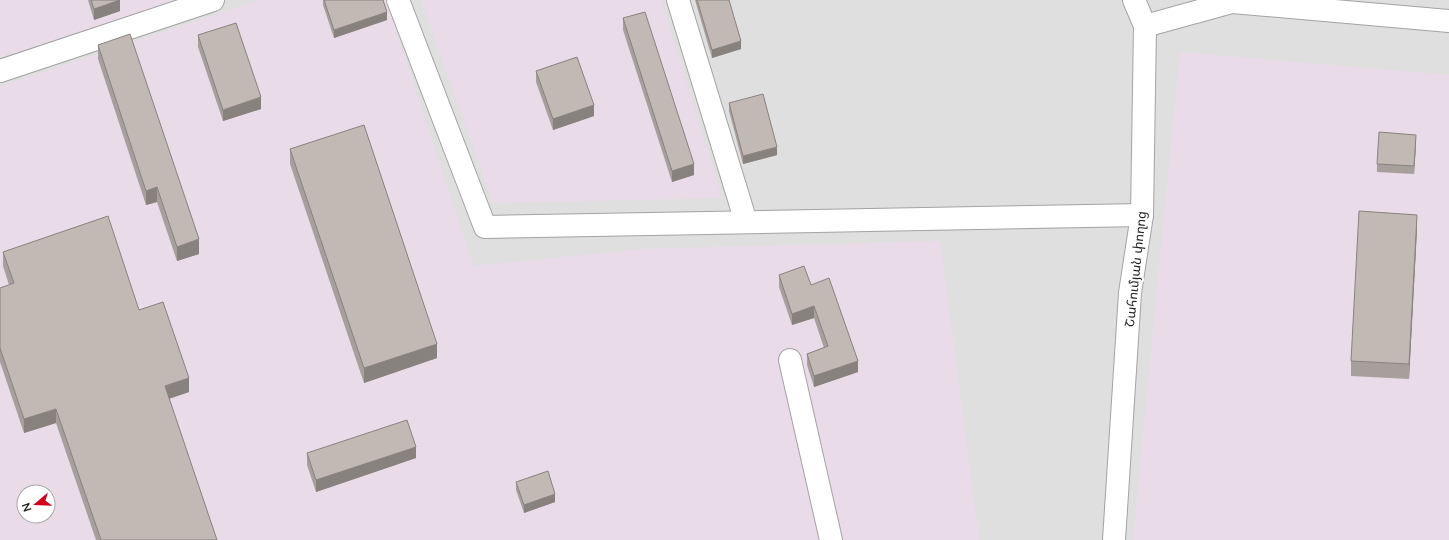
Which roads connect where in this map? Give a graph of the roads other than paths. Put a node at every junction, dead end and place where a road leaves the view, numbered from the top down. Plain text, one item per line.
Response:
1 (213, 0) edge
2 (398, 0) edge
3 (678, 0) edge
4 (1134, 0) edge
5 (1449, 21) edge
6 (1145, 26) junction
7 (0, 71) edge
8 (1142, 215) junction
9 (746, 222) junction
10 (790, 360) dead end
11 (831, 540) edge
12 (1114, 540) edge

1 - 7 street
2 - 9 street
3 - 9 street
4 - 6 street, Շահումյան փողոց
5 - 6 street
6 - 8 street, Շահումյան փողոց
8 - 9 street
8 - 12 street, Շահումյան փողոց
10 - 11 street

